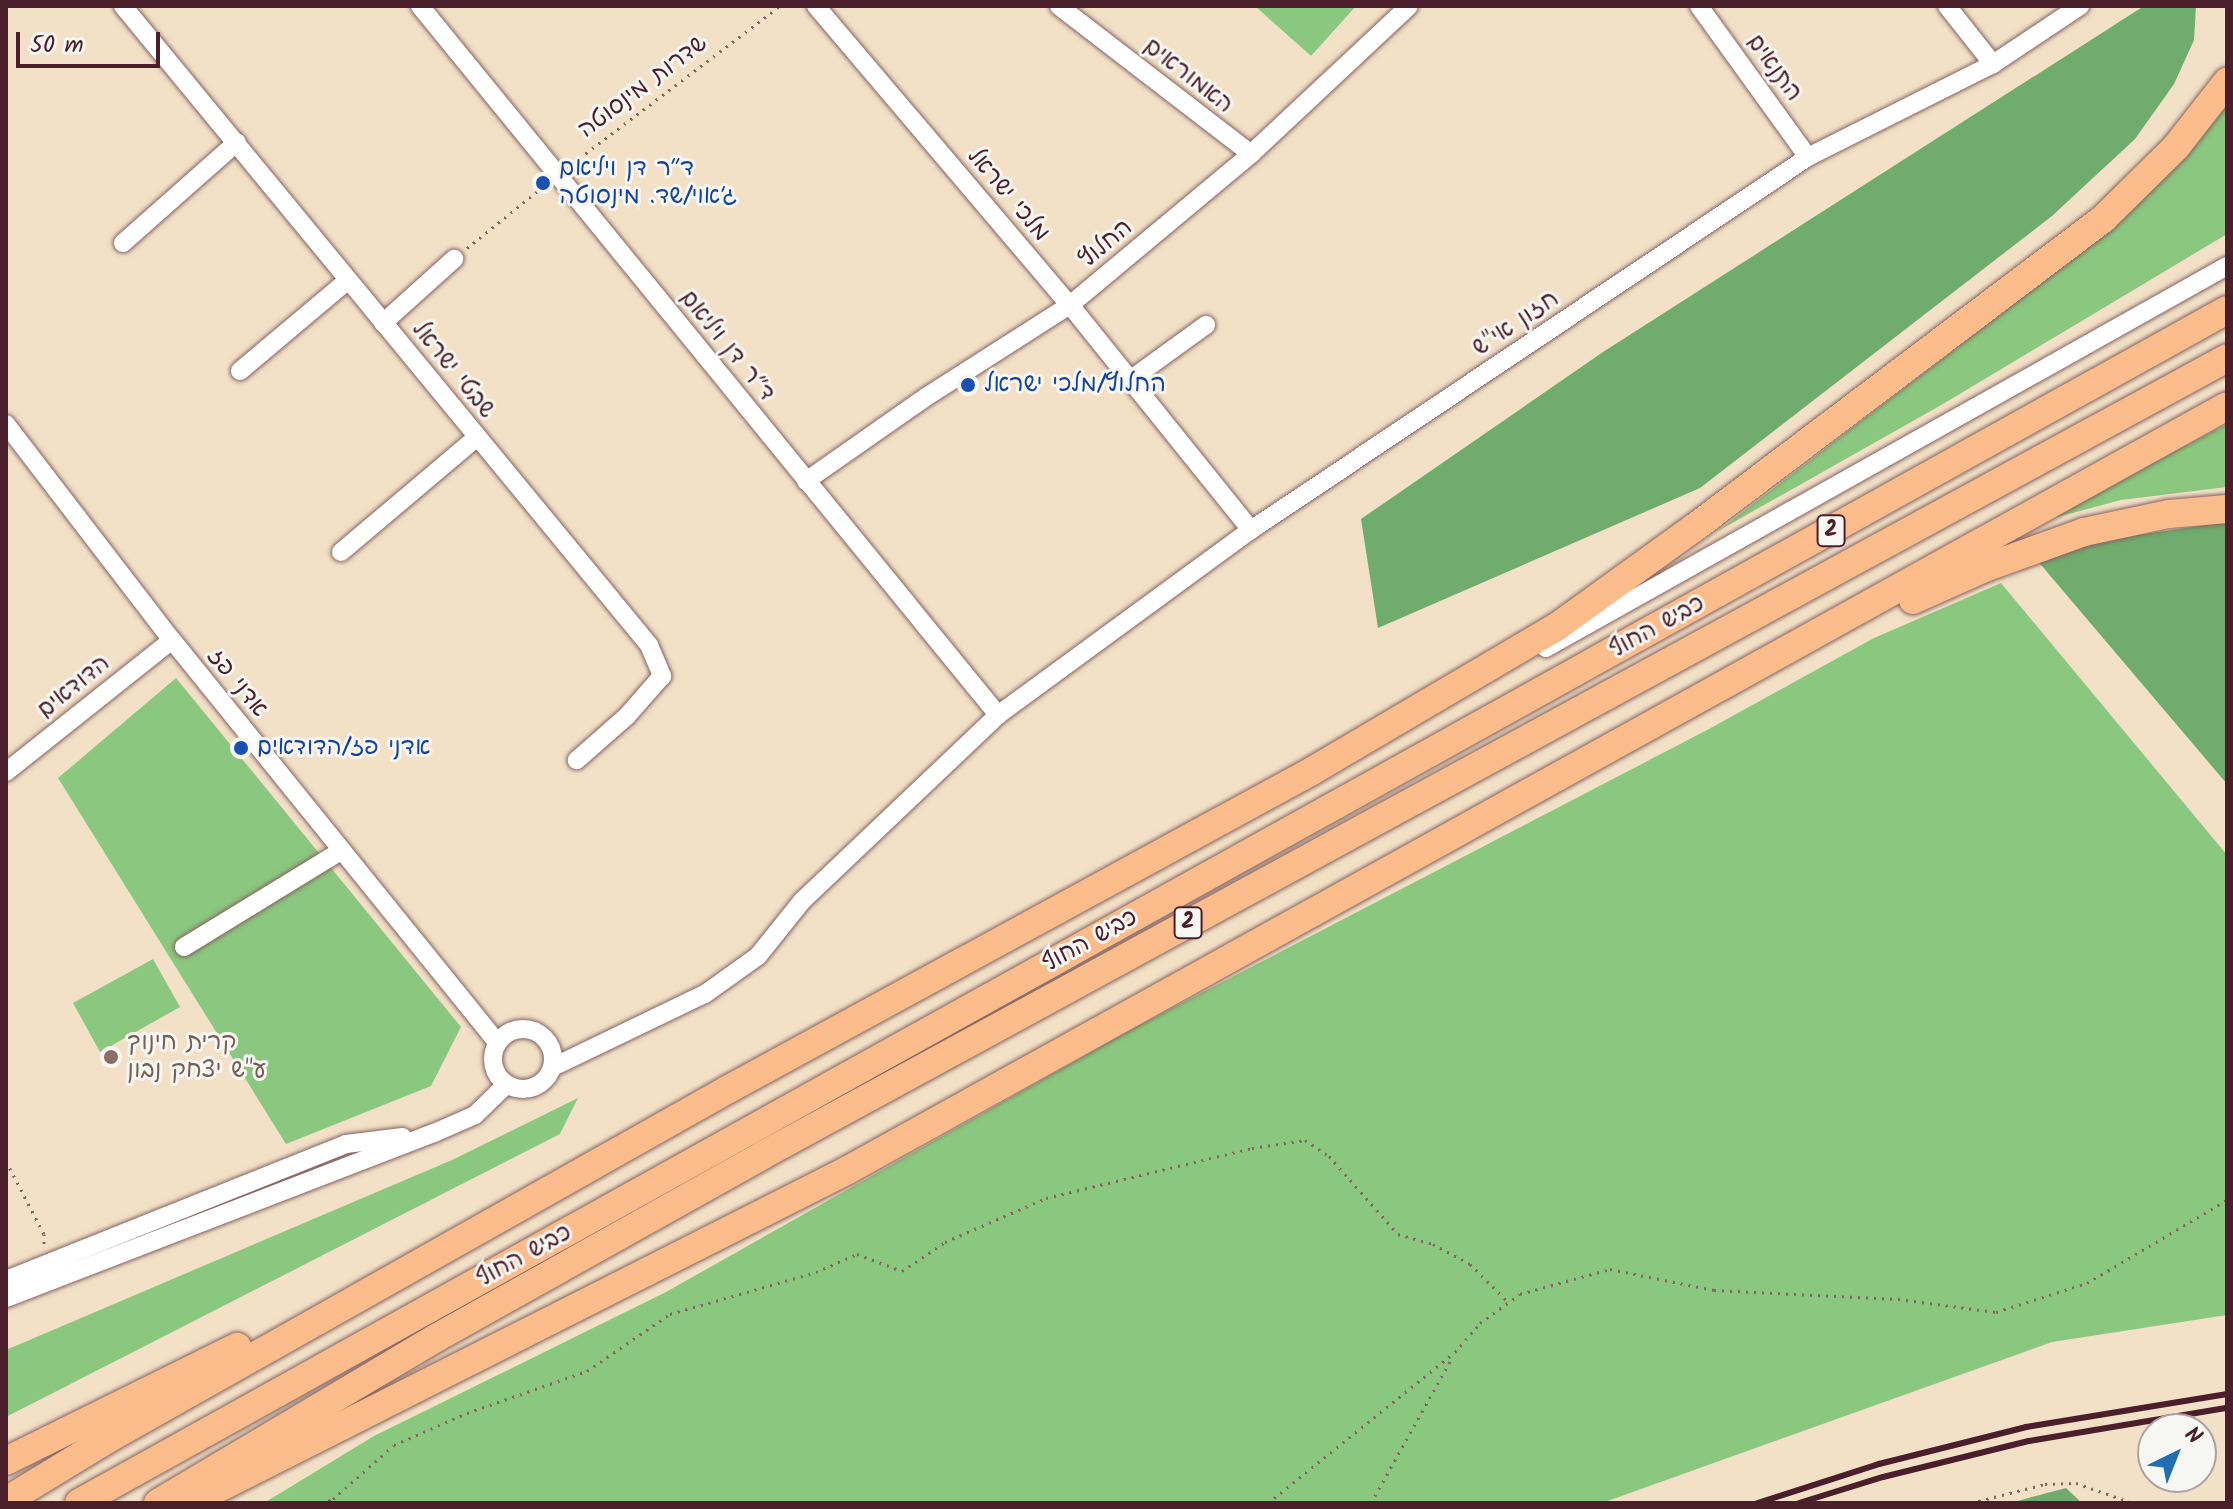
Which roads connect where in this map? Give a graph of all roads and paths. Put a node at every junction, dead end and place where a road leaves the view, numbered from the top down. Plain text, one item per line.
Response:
1 (123, 6) edge
2 (420, 6) edge
3 (780, 6) edge
4 (816, 6) edge
5 (1059, 6) edge
6 (1699, 6) edge
7 (1947, 6) edge
8 (2080, 6) edge
9 (1407, 7) edge
10 (1993, 64) junction
11 (2227, 82) edge
12 (237, 142) junction
13 (1251, 154) junction
14 (1808, 157) junction
15 (558, 175) junction
16 (123, 243) dead end
17 (454, 259) joint
18 (2227, 266) edge
19 (347, 281) junction
20 (1070, 305) junction
21 (2227, 310) edge
22 (383, 323) junction
23 (1206, 325) dead end
24 (2227, 358) edge
25 (240, 371) dead end
26 (1130, 380) junction
27 (2227, 406) edge
28 (6, 424) edge
29 (477, 437) junction
30 (806, 481) junction
31 (2227, 509) edge
32 (1251, 530) junction
33 (341, 552) dead end
34 (172, 640) junction
35 (1726, 684) junction
36 (998, 715) junction
37 (577, 760) dead end
38 (1312, 771) junction
39 (6, 772) edge
40 (342, 850) junction
41 (184, 947) dead end
42 (497, 1042) junction
43 (553, 1067) junction
44 (506, 1085) junction
45 (434, 1133) junction
46 (6, 1161) edge
47 (539, 1197) junction
48 (2227, 1200) edge
49 (44, 1265) junction
50 (6, 1280) edge
51 (6, 1298) edge
52 (1508, 1302) junction
53 (1455, 1352) junction
54 (6, 1461) edge
55 (6, 1501) edge
56 (79, 1503) edge
57 (158, 1503) edge
58 (189, 1503) edge
59 (321, 1503) edge
60 (1268, 1503) edge
61 (1371, 1503) edge
62 (1971, 1503) edge
63 (2133, 1503) edge

1 - 12 street, שבטי ישראל
2 - 15 street, ד״ר דן ויליאם
3 - 15 path, שדרות מינסוטה
4 - 20 street, מלכי ישראל
5 - 13 street, האמוראים
6 - 14 street, התנאים
7 - 10 street
8 - 10 street, חזון אי"ש
9 - 13 street, החלוץ
10 - 14 street, חזון אי"ש
11 - 38 highway
12 - 16 street
12 - 19 street, שבטי ישראל
13 - 20 street, החלוץ
14 - 32 street, חזון אי"ש
15 - 17 path, שדרות מינסוטה
15 - 30 street, ד״ר דן ויליאם
17 - 22 street
18 - 38 street
19 - 22 street, שבטי ישראל
19 - 25 street
20 - 26 street, מלכי ישראל
20 - 30 street, החלוץ
21 - 56 highway, כביש החוף / 2
22 - 29 street, שבטי ישראל
23 - 26 street
24 - 57 highway, כביש החוף / 2
26 - 32 street, מלכי ישראל
27 - 35 highway
28 - 34 street, אדני פז
29 - 33 street
29 - 37 street, שבטי ישראל
30 - 36 street, ד״ר דן ויליאם
31 - 35 highway
32 - 36 street, חזון אי"ש
34 - 39 street, הדודאים
34 - 40 street, אדני פז
35 - 58 highway
36 - 43 street, חזון אי"ש
38 - 47 highway
40 - 41 street
40 - 42 street, אדני פז
42 - 43 street
42 - 44 street
43 - 44 street
44 - 45 street
45 - 49 street
45 - 51 street
46 - 49 path
47 - 54 highway
47 - 55 highway
48 - 52 path
49 - 50 street
52 - 53 path
52 - 59 path
53 - 60 path
53 - 61 path
62 - 63 path

